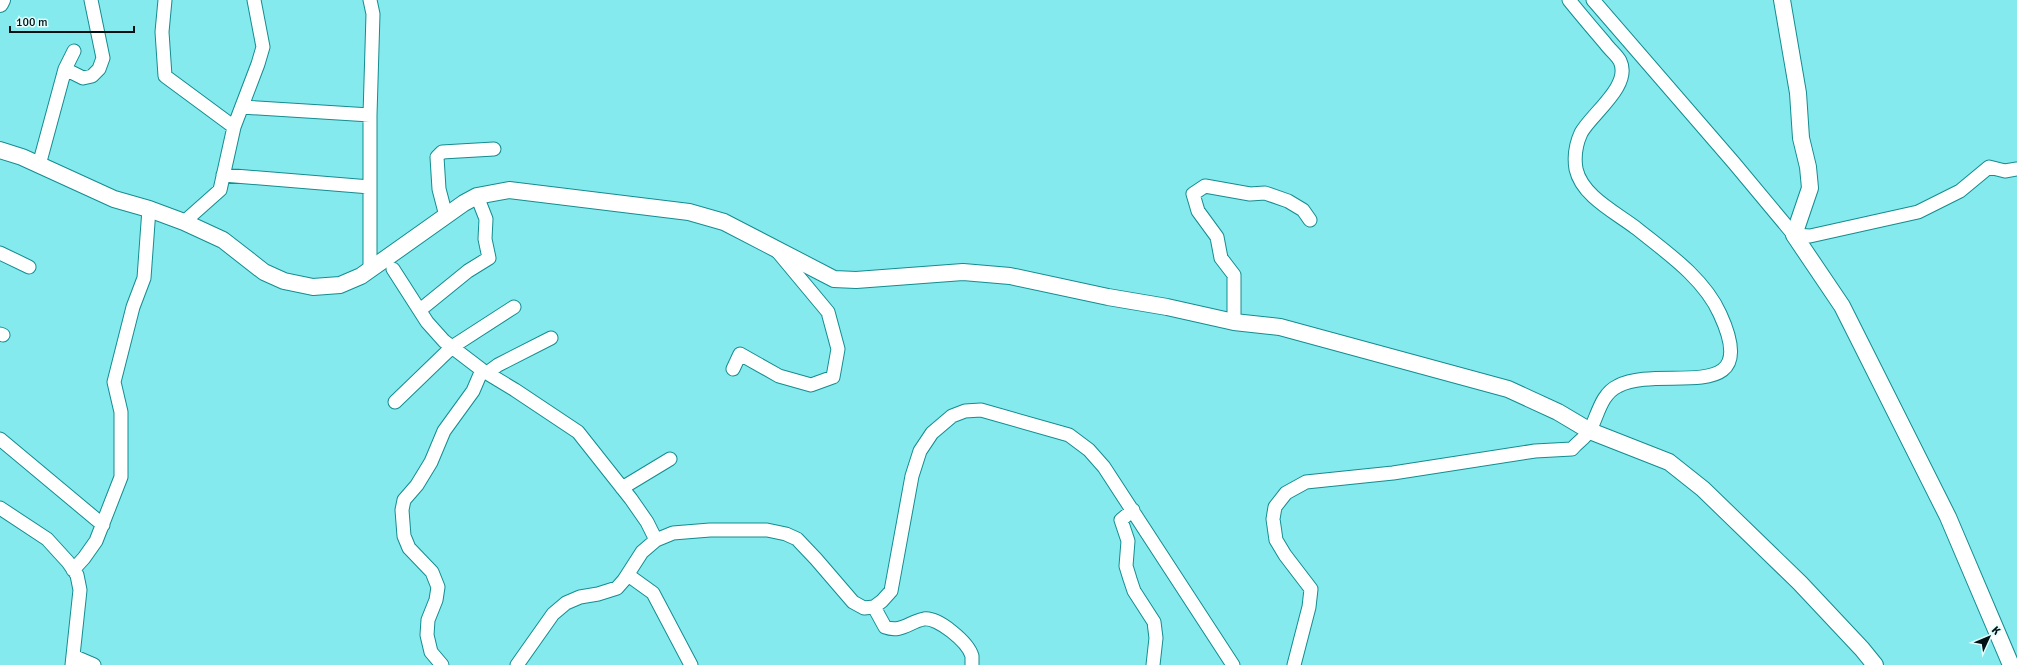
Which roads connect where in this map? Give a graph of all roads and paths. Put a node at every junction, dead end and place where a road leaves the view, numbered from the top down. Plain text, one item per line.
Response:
1 (2, 0) edge
2 (91, 0) edge
3 (165, 0) edge
4 (254, 0) edge
5 (370, 0) edge
6 (1569, 0) edge
7 (1593, 0) edge
8 (1782, 0) edge
9 (0, 4) edge
10 (74, 51) dead end
11 (65, 69) junction
12 (242, 107) junction
13 (370, 114) junction
14 (234, 127) junction
15 (494, 149) dead end
16 (0, 150) edge
17 (40, 165) junction
18 (2017, 169) edge
19 (223, 176) junction
20 (370, 187) junction
21 (477, 196) junction
22 (149, 209) junction
23 (446, 216) junction
24 (1310, 220) dead end
25 (184, 222) junction
26 (1794, 235) junction
27 (773, 246) junction
28 (0, 253) edge
29 (29, 267) dead end
30 (393, 268) dead end
31 (370, 269) junction
32 (514, 307) dead end
33 (420, 310) junction
34 (1234, 322) junction
35 (551, 338) dead end
36 (452, 347) junction
37 (733, 369) dead end
38 (485, 372) junction
39 (395, 402) dead end
40 (1590, 431) junction
41 (0, 439) edge
42 (670, 459) dead end
43 (622, 488) junction
44 (0, 508) edge
45 (1132, 510) junction
46 (102, 525) junction
47 (656, 540) junction
48 (73, 570) junction
49 (628, 575) junction
50 (874, 607) junction
51 (72, 661) edge
52 (94, 665) edge
53 (442, 665) edge
54 (516, 665) edge
55 (691, 665) edge
56 (972, 665) edge
57 (1153, 665) edge
58 (1233, 665) edge
59 (1294, 665) edge
60 (1875, 665) edge
61 (2011, 665) edge

1 - 9 main road
2 - 11 street
3 - 14 street
4 - 12 street
5 - 13 street
6 - 40 street
7 - 26 street
8 - 26 main road
10 - 11 street
11 - 17 street
12 - 13 street
12 - 14 street
13 - 20 street
14 - 19 street
15 - 23 street
16 - 17 main road
17 - 22 main road
18 - 26 street
19 - 20 street
19 - 25 street
20 - 31 street
21 - 23 main road
21 - 27 main road
21 - 33 street
22 - 25 main road
22 - 46 street
23 - 31 main road
24 - 34 street
25 - 31 main road
26 - 61 main road
27 - 34 main road
27 - 37 street
28 - 29 street
30 - 33 street
32 - 36 street
33 - 36 street
34 - 40 main road
35 - 38 street
36 - 38 street
36 - 39 street
38 - 43 street
38 - 53 street
40 - 59 street
40 - 60 main road
41 - 46 street
42 - 43 street
43 - 47 street
44 - 48 street
45 - 50 street
45 - 57 street
45 - 58 street
46 - 48 street
47 - 49 street
47 - 50 street
48 - 51 street
49 - 54 street
49 - 55 street
50 - 56 street
51 - 52 street

